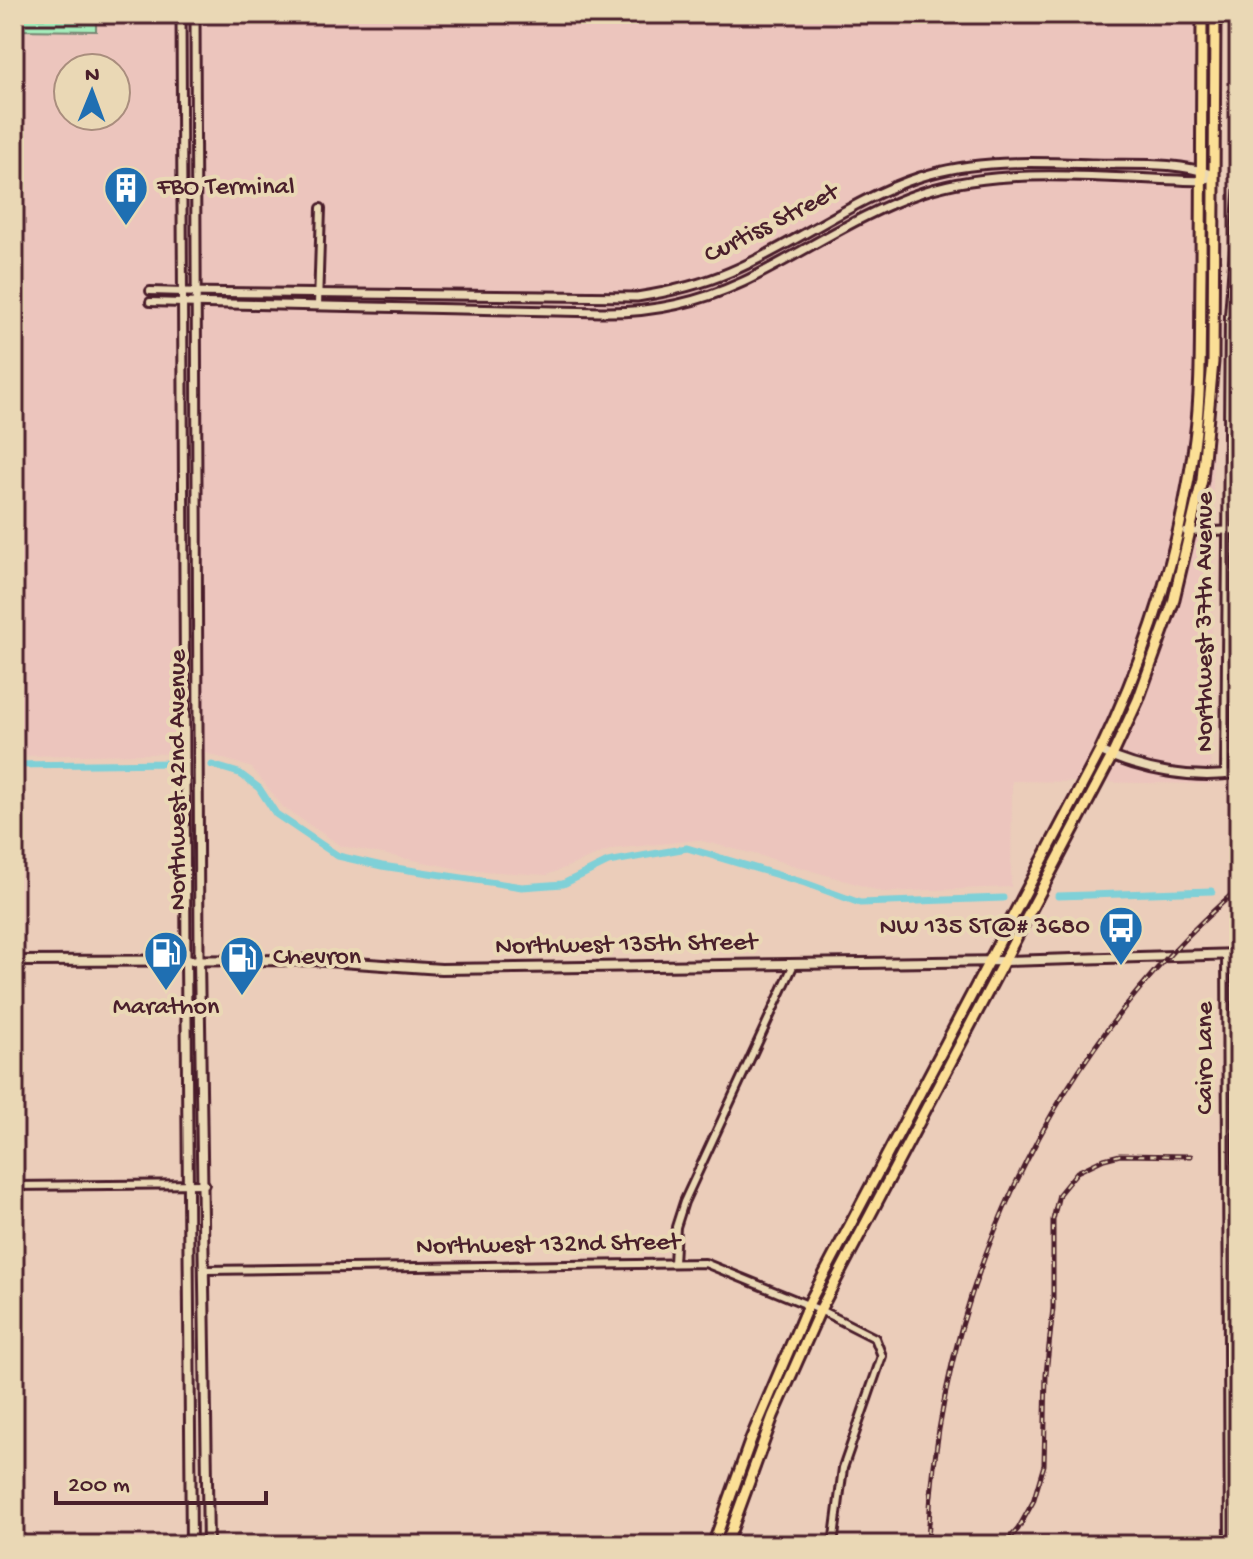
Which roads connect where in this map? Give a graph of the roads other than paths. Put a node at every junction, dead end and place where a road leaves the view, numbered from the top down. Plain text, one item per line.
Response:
1 (181, 14) edge
2 (195, 14) edge
3 (1202, 14) edge
4 (1215, 14) edge
5 (181, 37) junction
6 (195, 38) junction
7 (987, 164) junction
8 (1214, 175) junction
9 (1202, 176) junction
10 (969, 180) junction
11 (1239, 182) edge
12 (321, 208) dead end
13 (711, 280) junction
14 (150, 291) dead end
15 (184, 292) junction
16 (198, 292) junction
17 (318, 292) junction
18 (715, 293) junction
19 (150, 302) dead end
20 (183, 303) junction
21 (198, 303) junction
22 (318, 305) junction
23 (1229, 316) junction
24 (1239, 316) edge
25 (184, 523) junction
26 (199, 523) junction
27 (1226, 530) junction
28 (1239, 530) edge
29 (1192, 531) junction
30 (1179, 532) junction
31 (186, 749) junction
32 (199, 749) junction
33 (1100, 751) junction
34 (1112, 756) junction
35 (1239, 773) edge
36 (1225, 775) junction
37 (1226, 954) junction
38 (1239, 954) edge
39 (186, 959) junction
40 (199, 959) junction
41 (14, 961) edge
42 (990, 961) junction
43 (1005, 961) junction
44 (794, 963) junction
45 (205, 1184) junction
46 (188, 1185) junction
47 (14, 1186) edge
48 (674, 1263) junction
49 (206, 1270) junction
50 (188, 1271) junction
51 (808, 1305) junction
52 (820, 1310) junction
53 (191, 1545) edge
54 (208, 1545) edge
55 (713, 1545) edge
56 (726, 1545) edge
57 (833, 1545) edge
58 (1229, 1545) edge

1 - 5 street, Northwest 42nd Avenue
2 - 6 street, Northwest 42nd Avenue
3 - 9 main road
4 - 8 main road
5 - 6 street
5 - 15 street, Northwest 42nd Avenue
6 - 16 street, Northwest 42nd Avenue
7 - 9 street, Curtiss Street
7 - 10 street
7 - 13 street, Curtiss Street
8 - 9 street, Curtiss Street
8 - 29 main road
9 - 10 street, Curtiss Street
9 - 30 main road
10 - 18 street, Curtiss Street
11 - 23 street, Northwest 37th Avenue
12 - 17 street
13 - 17 street, Curtiss Street
13 - 18 street
14 - 15 street, Curtiss Street
15 - 16 street, Curtiss Street
15 - 20 street, Northwest 42nd Avenue
16 - 17 street, Curtiss Street
16 - 21 street, Northwest 42nd Avenue
17 - 22 street
18 - 22 street, Curtiss Street
19 - 20 street, Curtiss Street
20 - 21 street, Curtiss Street
20 - 25 street, Northwest 42nd Avenue
21 - 22 street, Curtiss Street
21 - 26 street, Northwest 42nd Avenue
23 - 24 street
23 - 27 street, Northwest 37th Avenue
25 - 26 street
25 - 31 street, Northwest 42nd Avenue
26 - 32 street, Northwest 42nd Avenue
27 - 28 street
27 - 29 street
27 - 36 street, Northwest 37th Avenue
29 - 30 street
29 - 34 main road
30 - 33 main road
31 - 32 street
31 - 39 street, Northwest 42nd Avenue
32 - 40 street, Northwest 42nd Avenue
33 - 34 street
33 - 42 main road
34 - 36 street
34 - 43 main road
35 - 36 street
37 - 38 main road, Northwest 135th Street
37 - 43 main road, Northwest 135th Street
37 - 58 street, Cairo Lane
39 - 40 main road, Northwest 135th Street
39 - 41 main road, Northwest 135th Street
39 - 46 main road, Northwest 42nd Avenue
40 - 44 main road, Northwest 135th Street
40 - 45 main road, Northwest 42nd Avenue
42 - 43 main road, Northwest 135th Street
42 - 44 main road, Northwest 135th Street
42 - 51 main road
43 - 52 main road
44 - 48 street
45 - 46 street
45 - 49 main road, Northwest 42nd Avenue
46 - 47 street
46 - 50 main road, Northwest 42nd Avenue
48 - 49 street, Northwest 132nd Street
48 - 51 street, Northwest 132nd Street
49 - 50 main road
49 - 54 main road, Northwest 42nd Avenue
50 - 53 main road, Northwest 42nd Avenue
51 - 52 street, Northwest 132nd Street
51 - 55 main road
52 - 56 main road
52 - 57 street, Northwest 132nd Street

